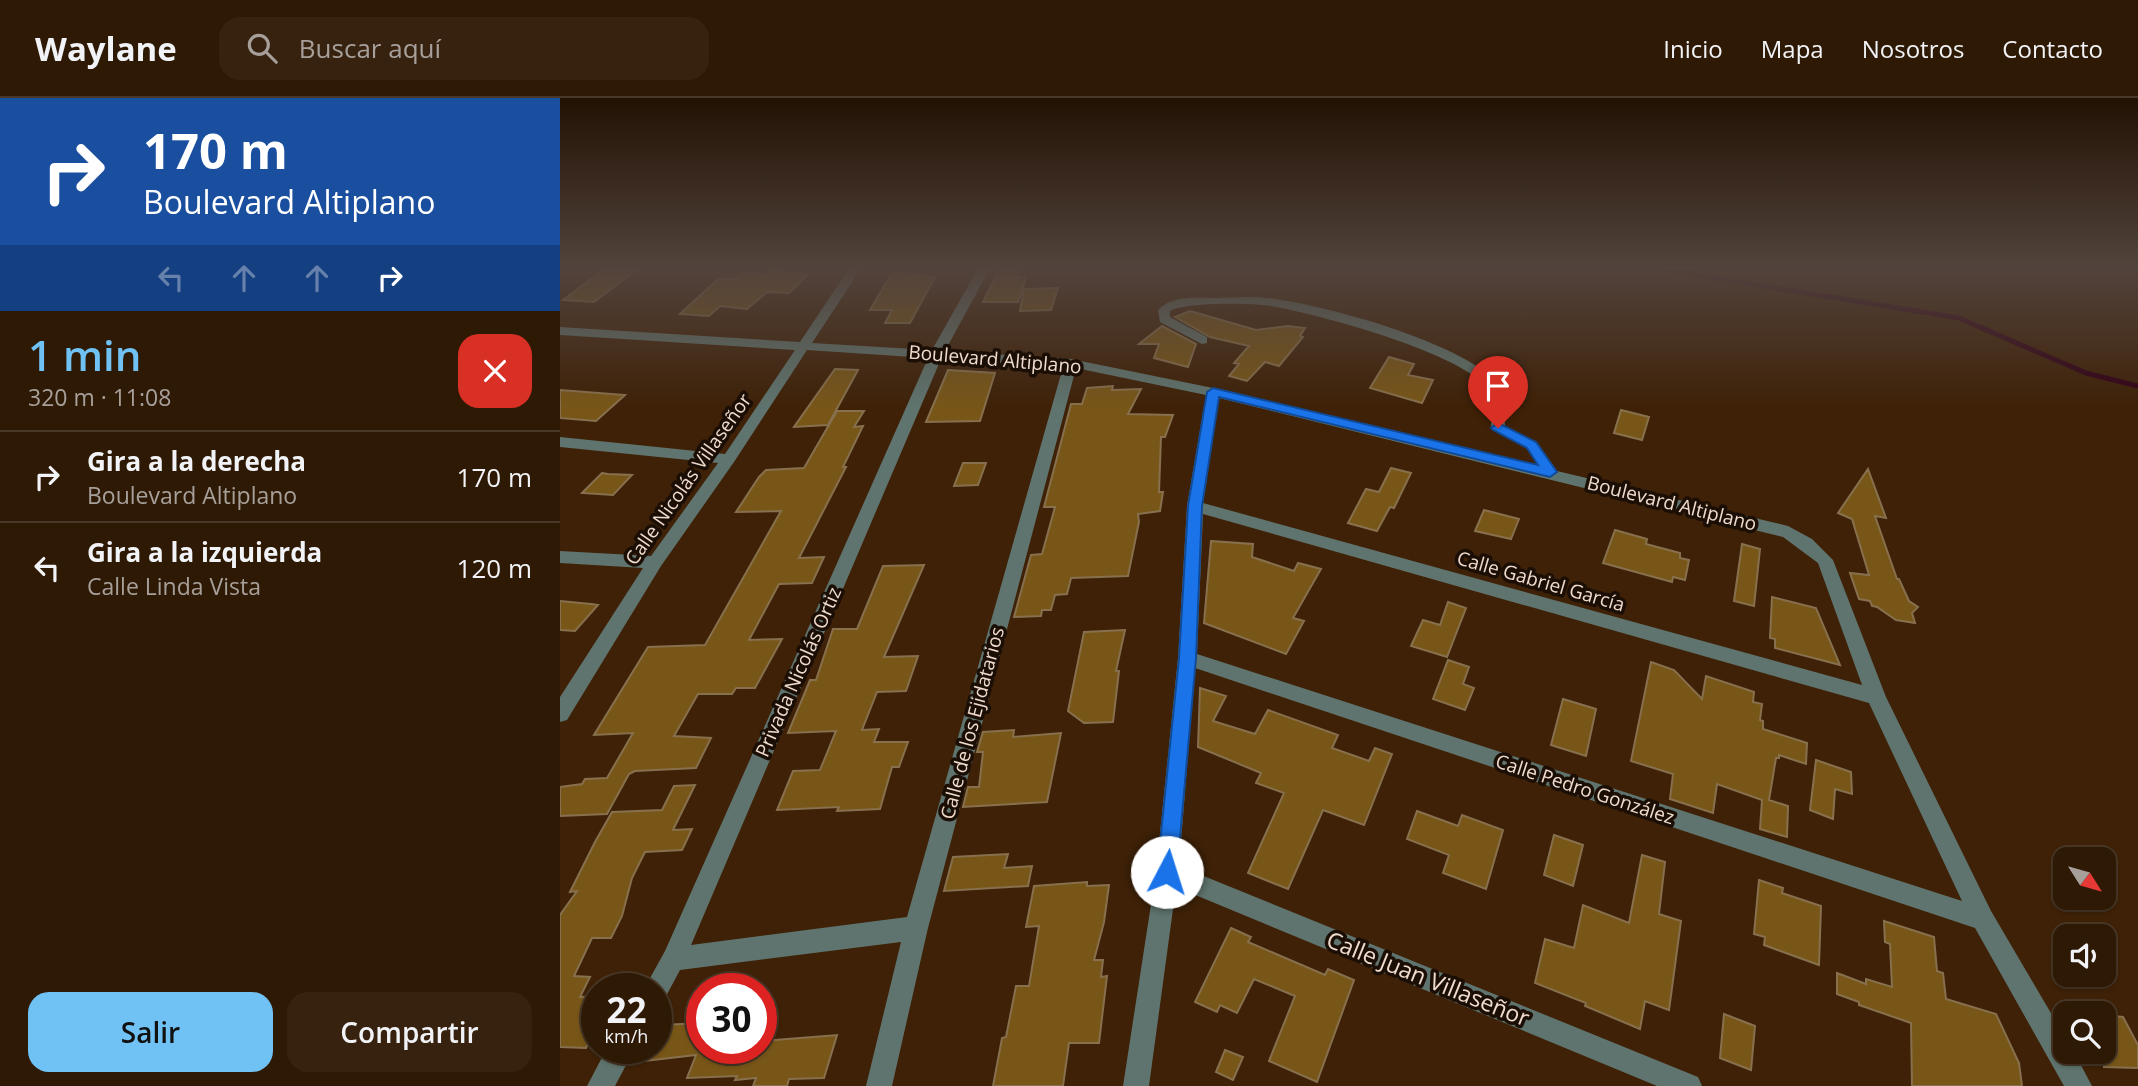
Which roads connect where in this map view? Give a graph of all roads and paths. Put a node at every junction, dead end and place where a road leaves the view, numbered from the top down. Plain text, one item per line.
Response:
1 (824, 316) edge
2 (957, 316) edge
3 (1164, 316) edge
4 (1330, 316) edge
5 (560, 331) edge
6 (1202, 340) dead end
7 (804, 347) junction
8 (937, 353) junction
9 (1071, 363) junction
10 (1213, 392) junction
11 (560, 442) edge
12 (729, 459) junction
13 (1550, 472) junction
14 (1195, 506) junction
15 (560, 556) edge
16 (655, 562) junction
17 (1187, 658) junction
18 (1876, 697) junction
19 (560, 714) edge
20 (1167, 872) junction
21 (1983, 919) junction
22 (916, 929) junction
23 (673, 959) junction
24 (665, 973) edge
25 (613, 1064) edge
26 (600, 1086) edge
27 (879, 1086) edge
28 (1136, 1086) edge
29 (1689, 1086) edge
30 (2079, 1086) edge

1 - 7 street, Calle Nicolás Villaseñor
2 - 8 street, Privada Nicolás Ortiz
3 - 6 street
4 - 13 street
5 - 7 street, Boulevard Altiplano
7 - 8 street, Boulevard Altiplano
7 - 12 street, Calle Nicolás Villaseñor
8 - 9 street, Boulevard Altiplano
8 - 23 street, Privada Nicolás Ortiz
9 - 10 street, Boulevard Altiplano
9 - 22 street, Calle de los Ejidatarios
10 - 13 street, Boulevard Altiplano
10 - 14 street
11 - 12 street
12 - 16 street, Calle Nicolás Villaseñor
13 - 18 street, Boulevard Altiplano
14 - 17 street
14 - 18 street, Calle Gabriel García
15 - 16 street
16 - 19 street, Calle Nicolás Villaseñor
17 - 20 street
17 - 21 street, Calle Pedro González
18 - 21 street, Boulevard Altiplano
20 - 28 street
20 - 29 street, Calle Juan Villaseñor
21 - 30 street, Boulevard Altiplano
22 - 23 street
22 - 27 street, Calle de los Ejidatarios
23 - 24 street, Privada Nicolás Ortiz
25 - 26 street

